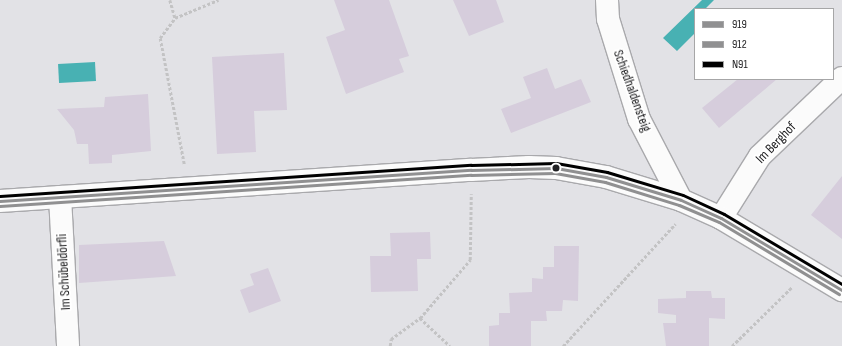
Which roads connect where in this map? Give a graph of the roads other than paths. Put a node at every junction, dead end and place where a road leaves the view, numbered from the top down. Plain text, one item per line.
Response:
1 (607, 0) edge
2 (842, 78) edge
3 (60, 197) junction
4 (0, 201) edge
5 (687, 202) junction
6 (721, 218) junction
7 (842, 290) edge
8 (68, 346) edge

1 - 5 main road, Schiedhaldensteig
2 - 6 main road, Im Berghof
3 - 4 main road
3 - 5 main road
3 - 8 main road, Im Schübeldörfli
5 - 6 main road
6 - 7 main road

